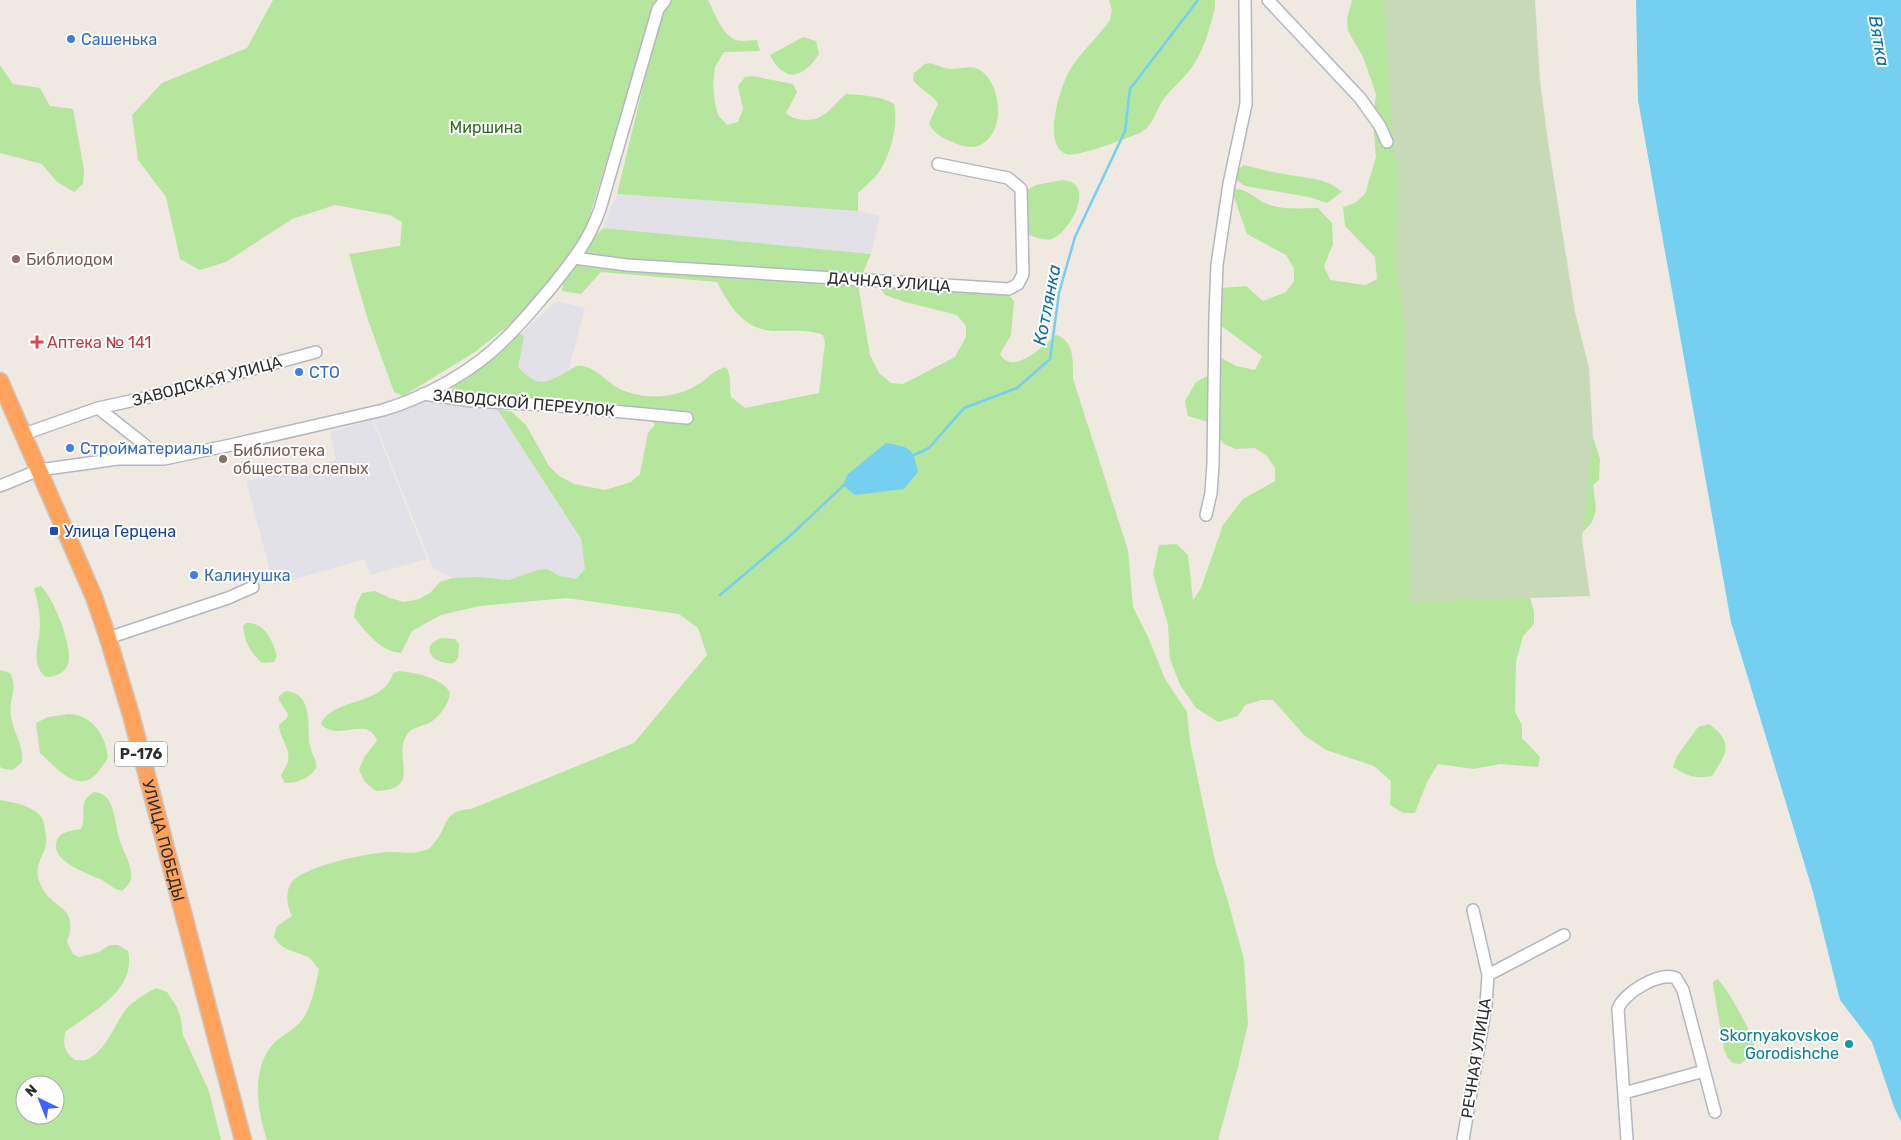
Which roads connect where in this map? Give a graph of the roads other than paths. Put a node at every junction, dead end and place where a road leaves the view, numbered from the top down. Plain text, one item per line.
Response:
1 (665, 0) edge
2 (1245, 0) edge
3 (1268, 0) edge
4 (1387, 142) dead end
5 (938, 164) dead end
6 (574, 258) junction
7 (316, 352) dead end
8 (0, 381) edge
9 (423, 394) junction
10 (98, 408) junction
11 (687, 418) dead end
12 (24, 434) junction
13 (148, 459) junction
14 (39, 470) junction
15 (0, 486) edge
16 (1206, 514) dead end
17 (253, 586) dead end
18 (108, 638) junction
19 (1473, 910) dead end
20 (1564, 935) dead end
21 (1488, 975) junction
22 (1704, 1071) junction
23 (1624, 1093) junction
24 (1715, 1112) dead end
25 (243, 1140) edge
26 (1463, 1140) edge
27 (1627, 1140) edge

1 - 6 street
2 - 16 street
3 - 4 street
5 - 6 street, ДАЧНАЯ УЛИЦА
6 - 9 street
7 - 10 street, ЗАВОДСКАЯ УЛИЦА
8 - 12 highway, УЛИЦА ПОБЕДЫ / Р-176
9 - 11 street, ЗАВОДСКОЙ ПЕРЕУЛОК
9 - 13 street, ЗАВОДСКОЙ ПЕРЕУЛОК
10 - 12 street, ЗАВОДСКАЯ УЛИЦА
10 - 13 street, ЗАВОДСКАЯ УЛИЦА
12 - 14 highway, УЛИЦА ПОБЕДЫ / Р-176
13 - 14 street, ЗАВОДСКОЙ ПЕРЕУЛОК
14 - 15 street
14 - 18 highway, УЛИЦА ПОБЕДЫ / Р-176
17 - 18 street
18 - 25 highway, УЛИЦА ПОБЕДЫ / Р-176
19 - 21 street, РЕЧНАЯ УЛИЦА
20 - 21 street, РЕЧНАЯ УЛИЦА
21 - 26 street, РЕЧНАЯ УЛИЦА
22 - 23 street
22 - 23 street
22 - 24 street
23 - 27 street

